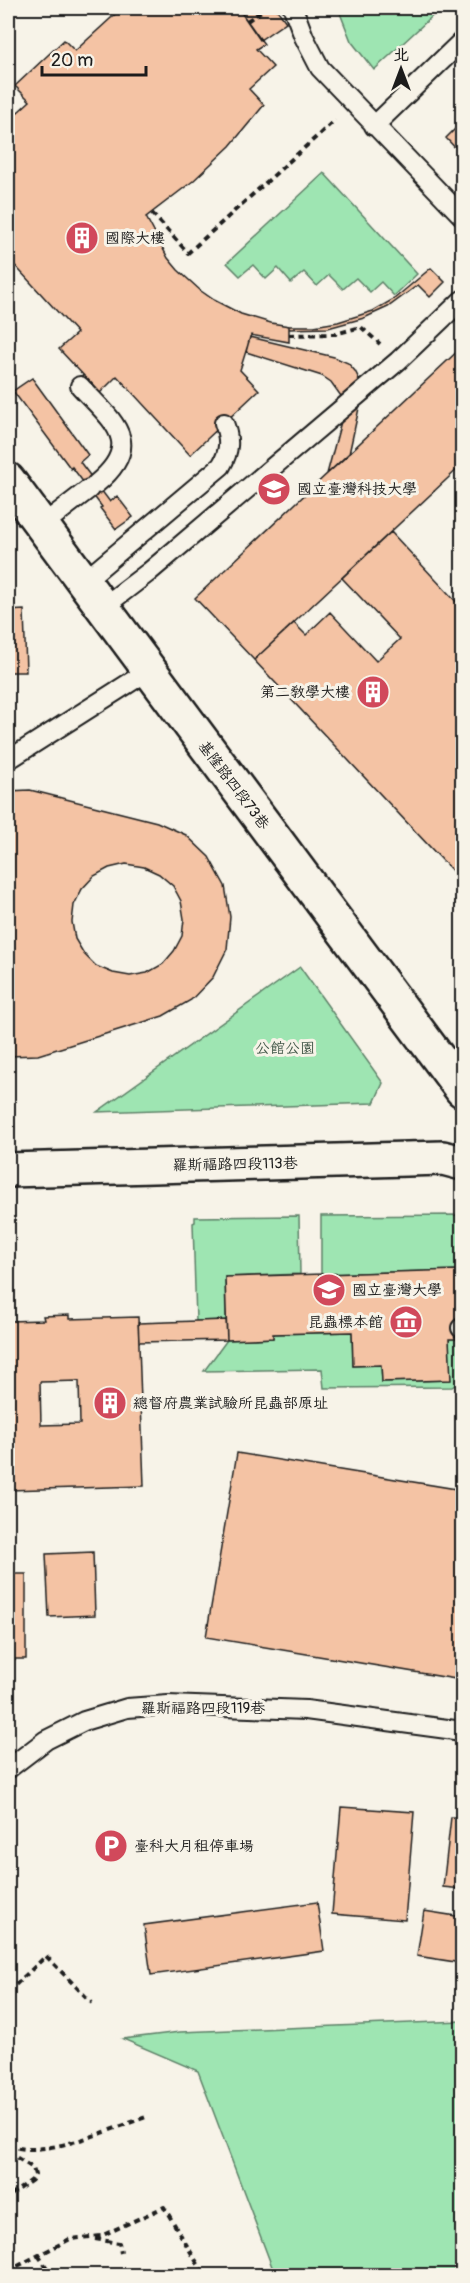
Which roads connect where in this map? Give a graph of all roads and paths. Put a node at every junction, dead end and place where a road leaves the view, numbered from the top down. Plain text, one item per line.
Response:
1 (267, 8) edge
2 (292, 8) edge
3 (247, 21) dead end
4 (462, 41) edge
5 (353, 103) junction
6 (374, 126) junction
7 (152, 213) dead end
8 (462, 216) edge
9 (462, 300) edge
10 (361, 327) dead end
11 (289, 335) dead end
12 (80, 386) dead end
13 (224, 423) dead end
14 (8, 480) edge
15 (41, 526) junction
16 (83, 582) junction
17 (102, 608) junction
18 (148, 670) junction
19 (8, 760) edge
20 (462, 1090) edge
21 (462, 1163) edge
22 (8, 1170) edge
23 (462, 1731) edge
24 (8, 1769) edge
25 (8, 1992) edge
26 (92, 2003) dead end
27 (149, 2116) dead end
28 (8, 2144) edge
29 (8, 2152) edge
30 (8, 2196) edge
31 (85, 2239) junction
32 (121, 2253) dead end
33 (38, 2255) junction
34 (8, 2271) edge
35 (68, 2272) dead end
36 (206, 2276) edge

1 - 3 path
2 - 5 lane
4 - 6 lane
5 - 6 lane
5 - 7 path
6 - 8 lane
9 - 17 lane
10 - 11 path
12 - 15 lane
13 - 16 lane
14 - 15 street, 基隆路四段73巷
15 - 16 street, 基隆路四段73巷
16 - 17 street, 基隆路四段73巷
17 - 18 street, 基隆路四段73巷
18 - 19 lane
18 - 20 street, 基隆路四段73巷
21 - 22 street, 羅斯福路四段113巷
23 - 24 lane, 羅斯福路四段119巷
25 - 26 path
27 - 28 path
29 - 30 path
31 - 32 path
31 - 33 path
31 - 36 path
33 - 34 path
33 - 35 path

